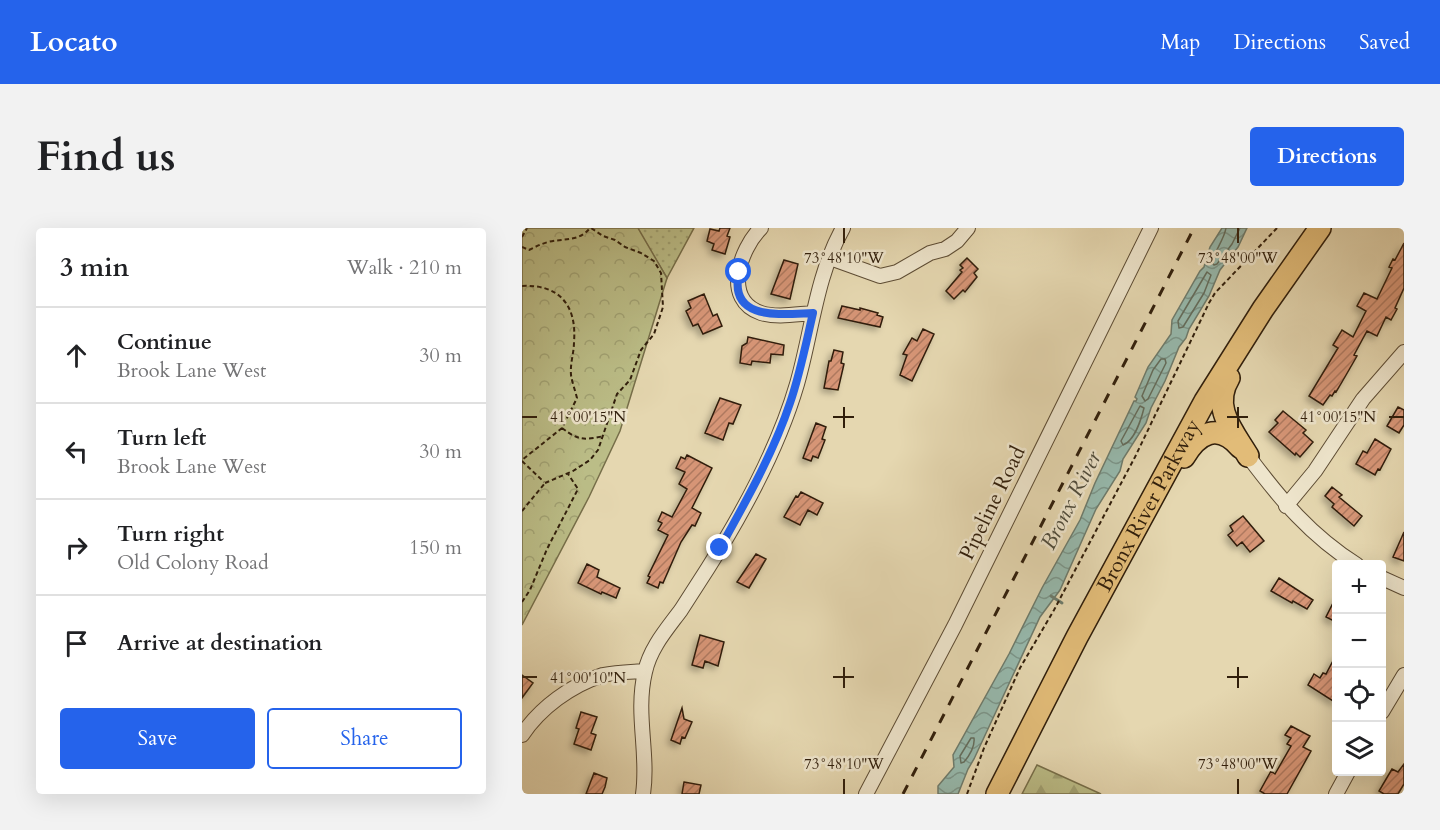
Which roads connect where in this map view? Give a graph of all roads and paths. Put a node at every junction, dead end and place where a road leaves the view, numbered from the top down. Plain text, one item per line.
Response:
1 (527, 228) edge
2 (591, 228) edge
3 (761, 228) edge
4 (843, 228) edge
5 (968, 228) edge
6 (1151, 228) edge
7 (1277, 228) edge
8 (1314, 229) edge
9 (522, 237) edge
10 (522, 247) edge
11 (830, 258) junction
12 (522, 286) edge
13 (813, 313) junction
14 (1404, 352) edge
15 (562, 428) junction
16 (604, 436) junction
17 (1248, 456) junction
18 (522, 460) edge
19 (568, 474) junction
20 (545, 483) junction
21 (1286, 506) junction
22 (522, 511) edge
23 (1137, 526) junction
24 (1351, 560) edge
25 (1386, 580) edge
26 (1404, 588) edge
27 (522, 602) edge
28 (645, 671) junction
29 (1404, 675) edge
30 (1386, 705) edge
31 (522, 735) edge
32 (1345, 776) edge
33 (643, 794) edge
34 (866, 794) edge
35 (967, 794) edge
36 (981, 794) edge
37 (997, 794) edge
38 (1336, 794) edge

1 - 9 path
2 - 10 path
2 - 16 path
3 - 13 street
4 - 11 street
5 - 11 street
6 - 34 street, Pipeline Road
7 - 35 path
8 - 17 highway
8 - 23 highway, Bronx River Parkway
8 - 36 highway, Bronx River Parkway
11 - 13 street
12 - 15 path
13 - 28 street
14 - 21 street
15 - 16 path
15 - 18 path
16 - 19 path
17 - 21 street
17 - 23 highway
18 - 20 path
19 - 20 path
19 - 27 path
20 - 22 path
21 - 24 street
23 - 37 highway, Bronx River Parkway
25 - 26 street
28 - 31 street
28 - 33 street
29 - 30 street
32 - 38 street

